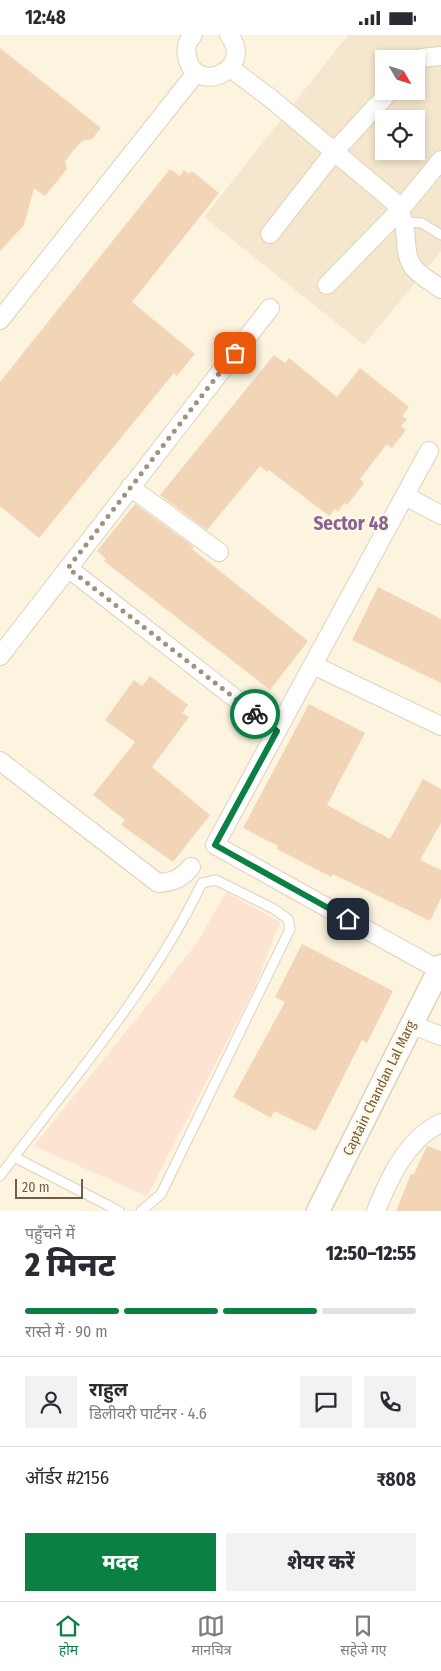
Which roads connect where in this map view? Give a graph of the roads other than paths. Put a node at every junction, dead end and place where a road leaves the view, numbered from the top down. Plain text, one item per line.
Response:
1 (229, 35) edge
2 (189, 36) edge
3 (441, 56) edge
4 (425, 58) edge
5 (230, 68) junction
6 (196, 73) junction
7 (382, 100) edge
8 (334, 152) junction
9 (441, 160) edge
10 (403, 216) junction
11 (270, 234) dead end
12 (441, 235) edge
13 (327, 285) dead end
14 (441, 289) edge
15 (270, 308) dead end
16 (0, 319) edge
17 (429, 451) dead end
18 (130, 487) junction
19 (405, 496) junction
20 (441, 515) edge
21 (219, 552) dead end
22 (68, 568) junction
23 (0, 656) edge
24 (312, 665) junction
25 (441, 726) edge
26 (277, 731) junction
27 (0, 761) edge
28 (190, 867) dead end
29 (440, 968) edge
30 (410, 1025) junction
31 (441, 1036) edge
32 (441, 1123) edge
33 (14, 1157) junction
34 (0, 1176) edge
35 (119, 1211) edge
36 (140, 1211) edge
37 (318, 1211) edge
38 (376, 1211) edge

1 - 5 street
2 - 6 street
3 - 4 street
5 - 6 street
5 - 8 street
6 - 16 street
7 - 8 street
8 - 10 street
8 - 11 street
9 - 10 street
10 - 12 lane
10 - 13 street
10 - 14 street
15 - 18 street
17 - 19 street
18 - 21 street
18 - 22 street
19 - 20 street
19 - 24 street
22 - 23 street
22 - 26 street
24 - 25 street
24 - 26 street
26 - 29 street
27 - 28 street
29 - 30 street, Captain Chandan Lal Marg
30 - 31 street
30 - 37 street, Captain Chandan Lal Marg
32 - 38 street
33 - 34 lane
33 - 35 lane
33 - 36 lane

